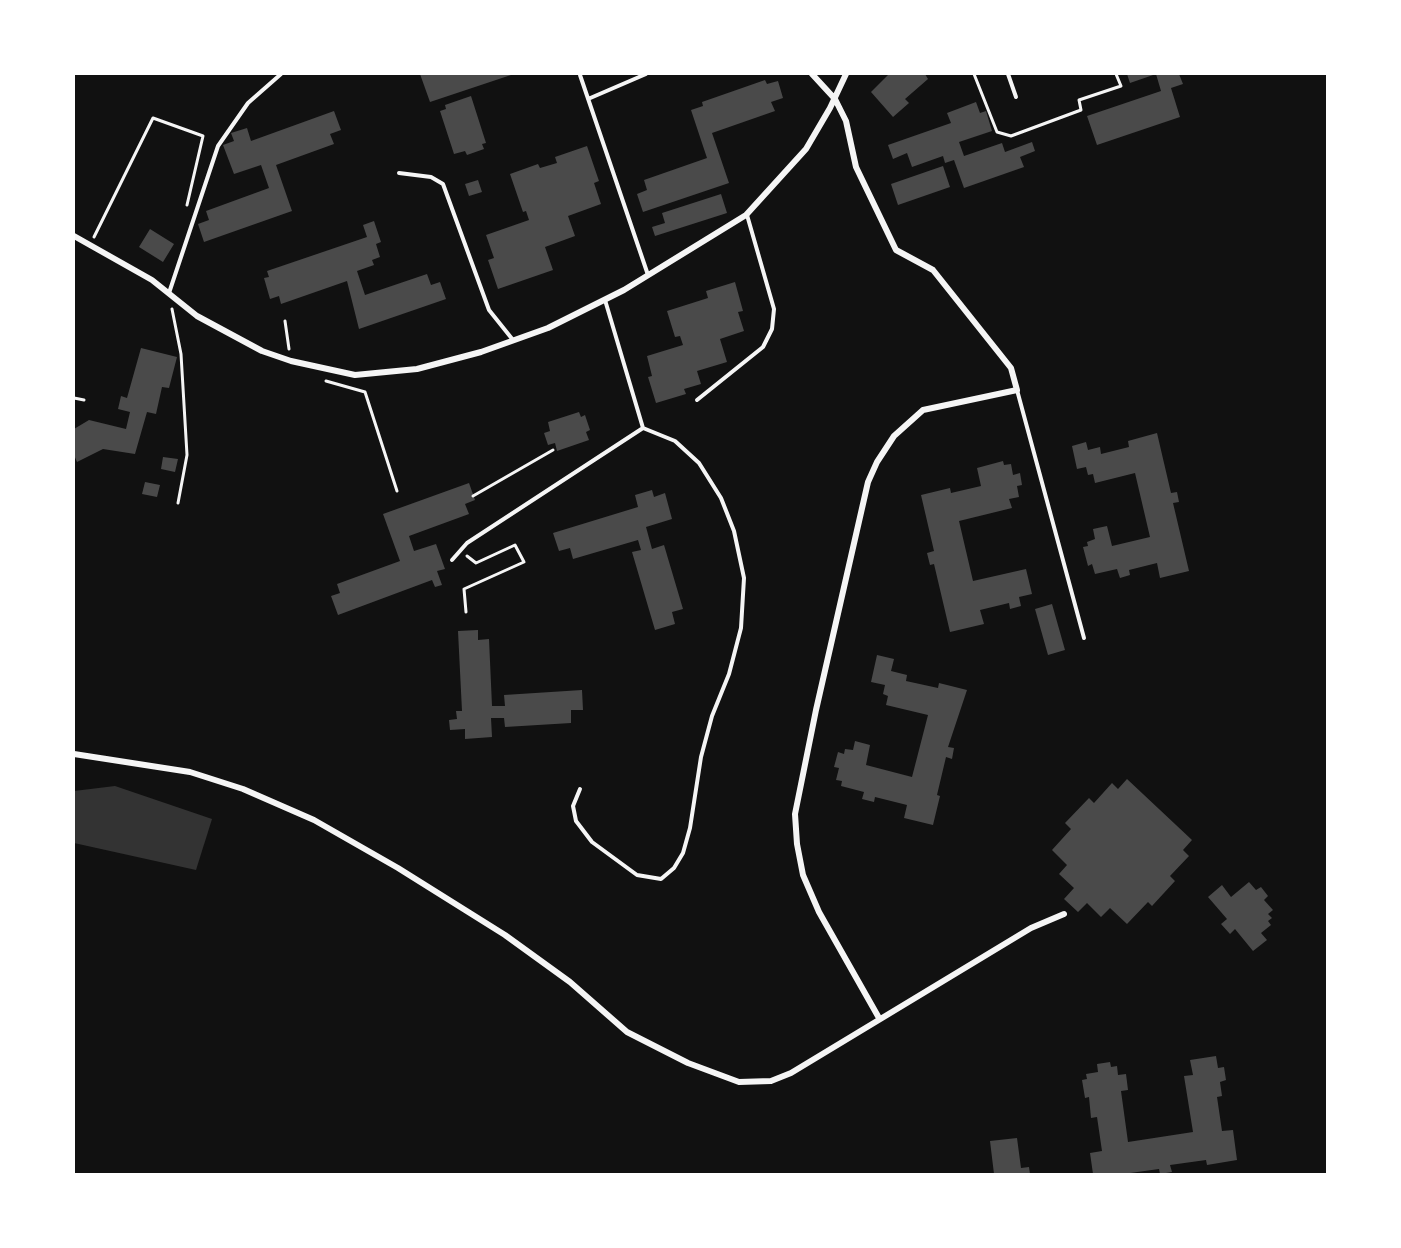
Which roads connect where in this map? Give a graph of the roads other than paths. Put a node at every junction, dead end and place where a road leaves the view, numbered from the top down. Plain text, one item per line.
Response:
1 (281, 74) edge
2 (646, 74) edge
3 (812, 74) edge
4 (846, 74) edge
5 (1008, 74) edge
6 (580, 75) dead end
7 (1016, 97) dead end
8 (588, 99) junction
9 (835, 99) junction
10 (399, 173) dead end
11 (747, 215) junction
12 (74, 236) edge
13 (649, 276) junction
14 (169, 294) junction
15 (605, 300) junction
16 (513, 340) junction
17 (1017, 390) junction
18 (697, 400) dead end
19 (643, 428) junction
20 (452, 560) dead end
21 (1084, 638) dead end
22 (74, 754) edge
23 (580, 789) dead end
24 (1064, 914) dead end
25 (879, 1018) junction

1 - 14 lane
2 - 8 lane
3 - 9 street
4 - 9 street
5 - 7 lane
6 - 8 lane
8 - 13 lane
9 - 11 street
9 - 17 street
10 - 16 lane
11 - 13 street
11 - 18 lane
12 - 14 street
13 - 15 street
14 - 16 street
15 - 16 street
15 - 19 lane
17 - 21 lane
17 - 25 street
19 - 20 lane
19 - 23 lane
22 - 25 street
24 - 25 street

